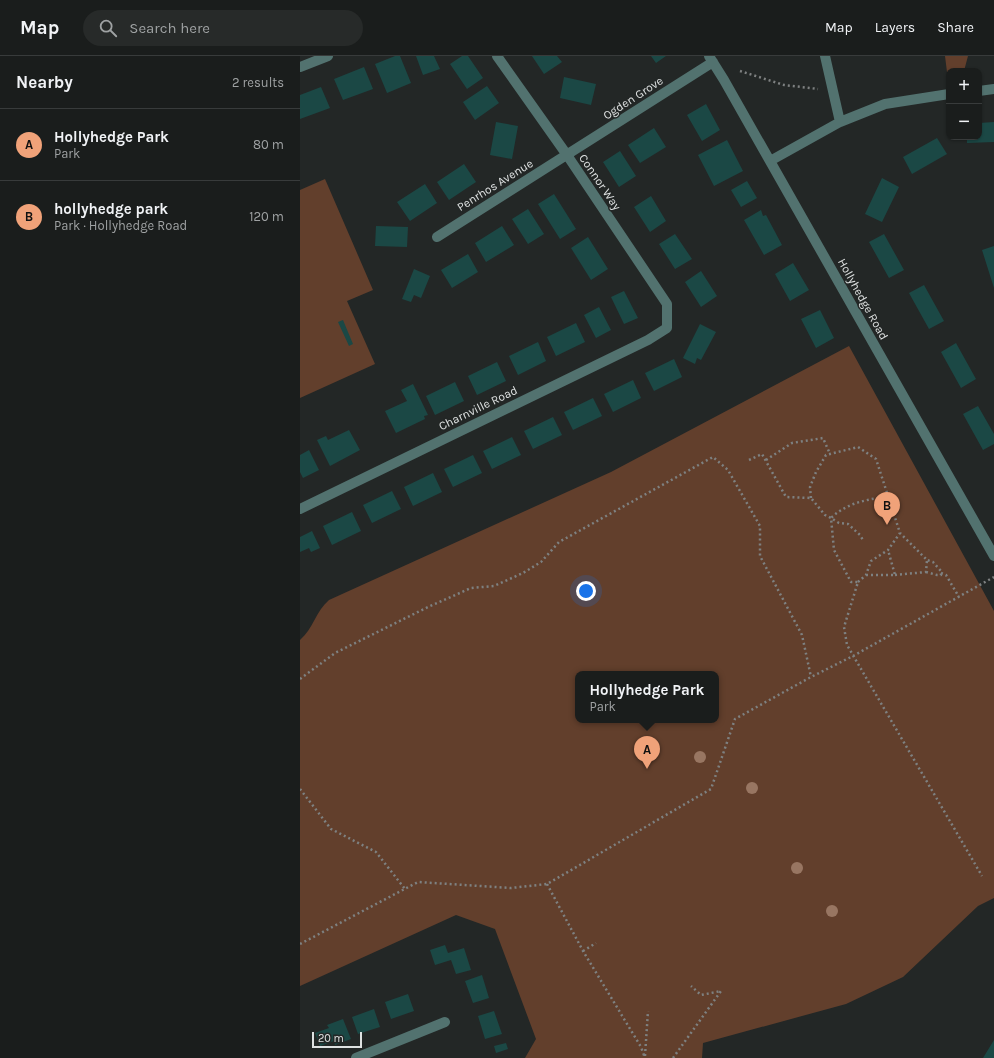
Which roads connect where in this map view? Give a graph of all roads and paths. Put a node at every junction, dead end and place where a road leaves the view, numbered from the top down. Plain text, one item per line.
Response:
1 (328, 56) edge
2 (498, 56) edge
3 (825, 56) edge
4 (711, 59) edge
5 (300, 67) edge
6 (740, 71) dead end
7 (818, 89) dead end
8 (994, 89) edge
9 (982, 91) edge
10 (946, 94) edge
11 (840, 122) junction
12 (567, 155) junction
13 (770, 161) junction
14 (437, 237) dead end
15 (667, 328) joint
16 (830, 454) junction
17 (749, 460) dead end
18 (766, 460) junction
19 (888, 496) junction
20 (811, 498) junction
21 (300, 509) edge
22 (831, 518) junction
23 (900, 533) junction
24 (863, 540) dead end
25 (888, 550) junction
26 (994, 556) edge
27 (926, 560) junction
28 (926, 572) junction
29 (941, 573) junction
30 (866, 575) junction
31 (895, 575) junction
32 (994, 577) edge
33 (858, 582) junction
34 (959, 597) junction
35 (852, 656) junction
36 (811, 677) junction
37 (300, 679) edge
38 (300, 788) edge
39 (982, 876) dead end
40 (548, 884) junction
41 (405, 889) junction
42 (300, 944) edge
43 (596, 944) dead end
44 (583, 951) junction
45 (691, 986) dead end
46 (648, 1011) dead end
47 (445, 1022) dead end
48 (645, 1057) edge
49 (356, 1058) edge
50 (673, 1058) edge

1 - 5 street
2 - 12 street, Connor Way
3 - 11 street
4 - 12 street, Ogden Grove
4 - 13 street, Hollyhedge Road
6 - 7 path
8 - 9 street
10 - 11 street
11 - 13 street
12 - 14 street, Penrhos Avenue
12 - 15 street, Connor Way
13 - 26 street, Hollyhedge Road
15 - 21 street, Charnville Road
16 - 18 path
16 - 19 path
16 - 20 path
17 - 18 path
18 - 20 path
19 - 22 path
19 - 23 path
20 - 22 path
22 - 24 path
22 - 33 path
23 - 25 path
23 - 27 path
25 - 30 path
25 - 31 path
27 - 28 path
27 - 29 path
28 - 29 path
28 - 31 path
29 - 34 path
30 - 31 path
30 - 33 path
32 - 34 path
33 - 35 path
34 - 35 path
35 - 36 path
35 - 39 path
36 - 37 path
36 - 40 path
38 - 41 path
40 - 41 path
40 - 44 path
41 - 42 path
43 - 44 path
44 - 48 path
45 - 50 path
46 - 48 path
47 - 49 street

